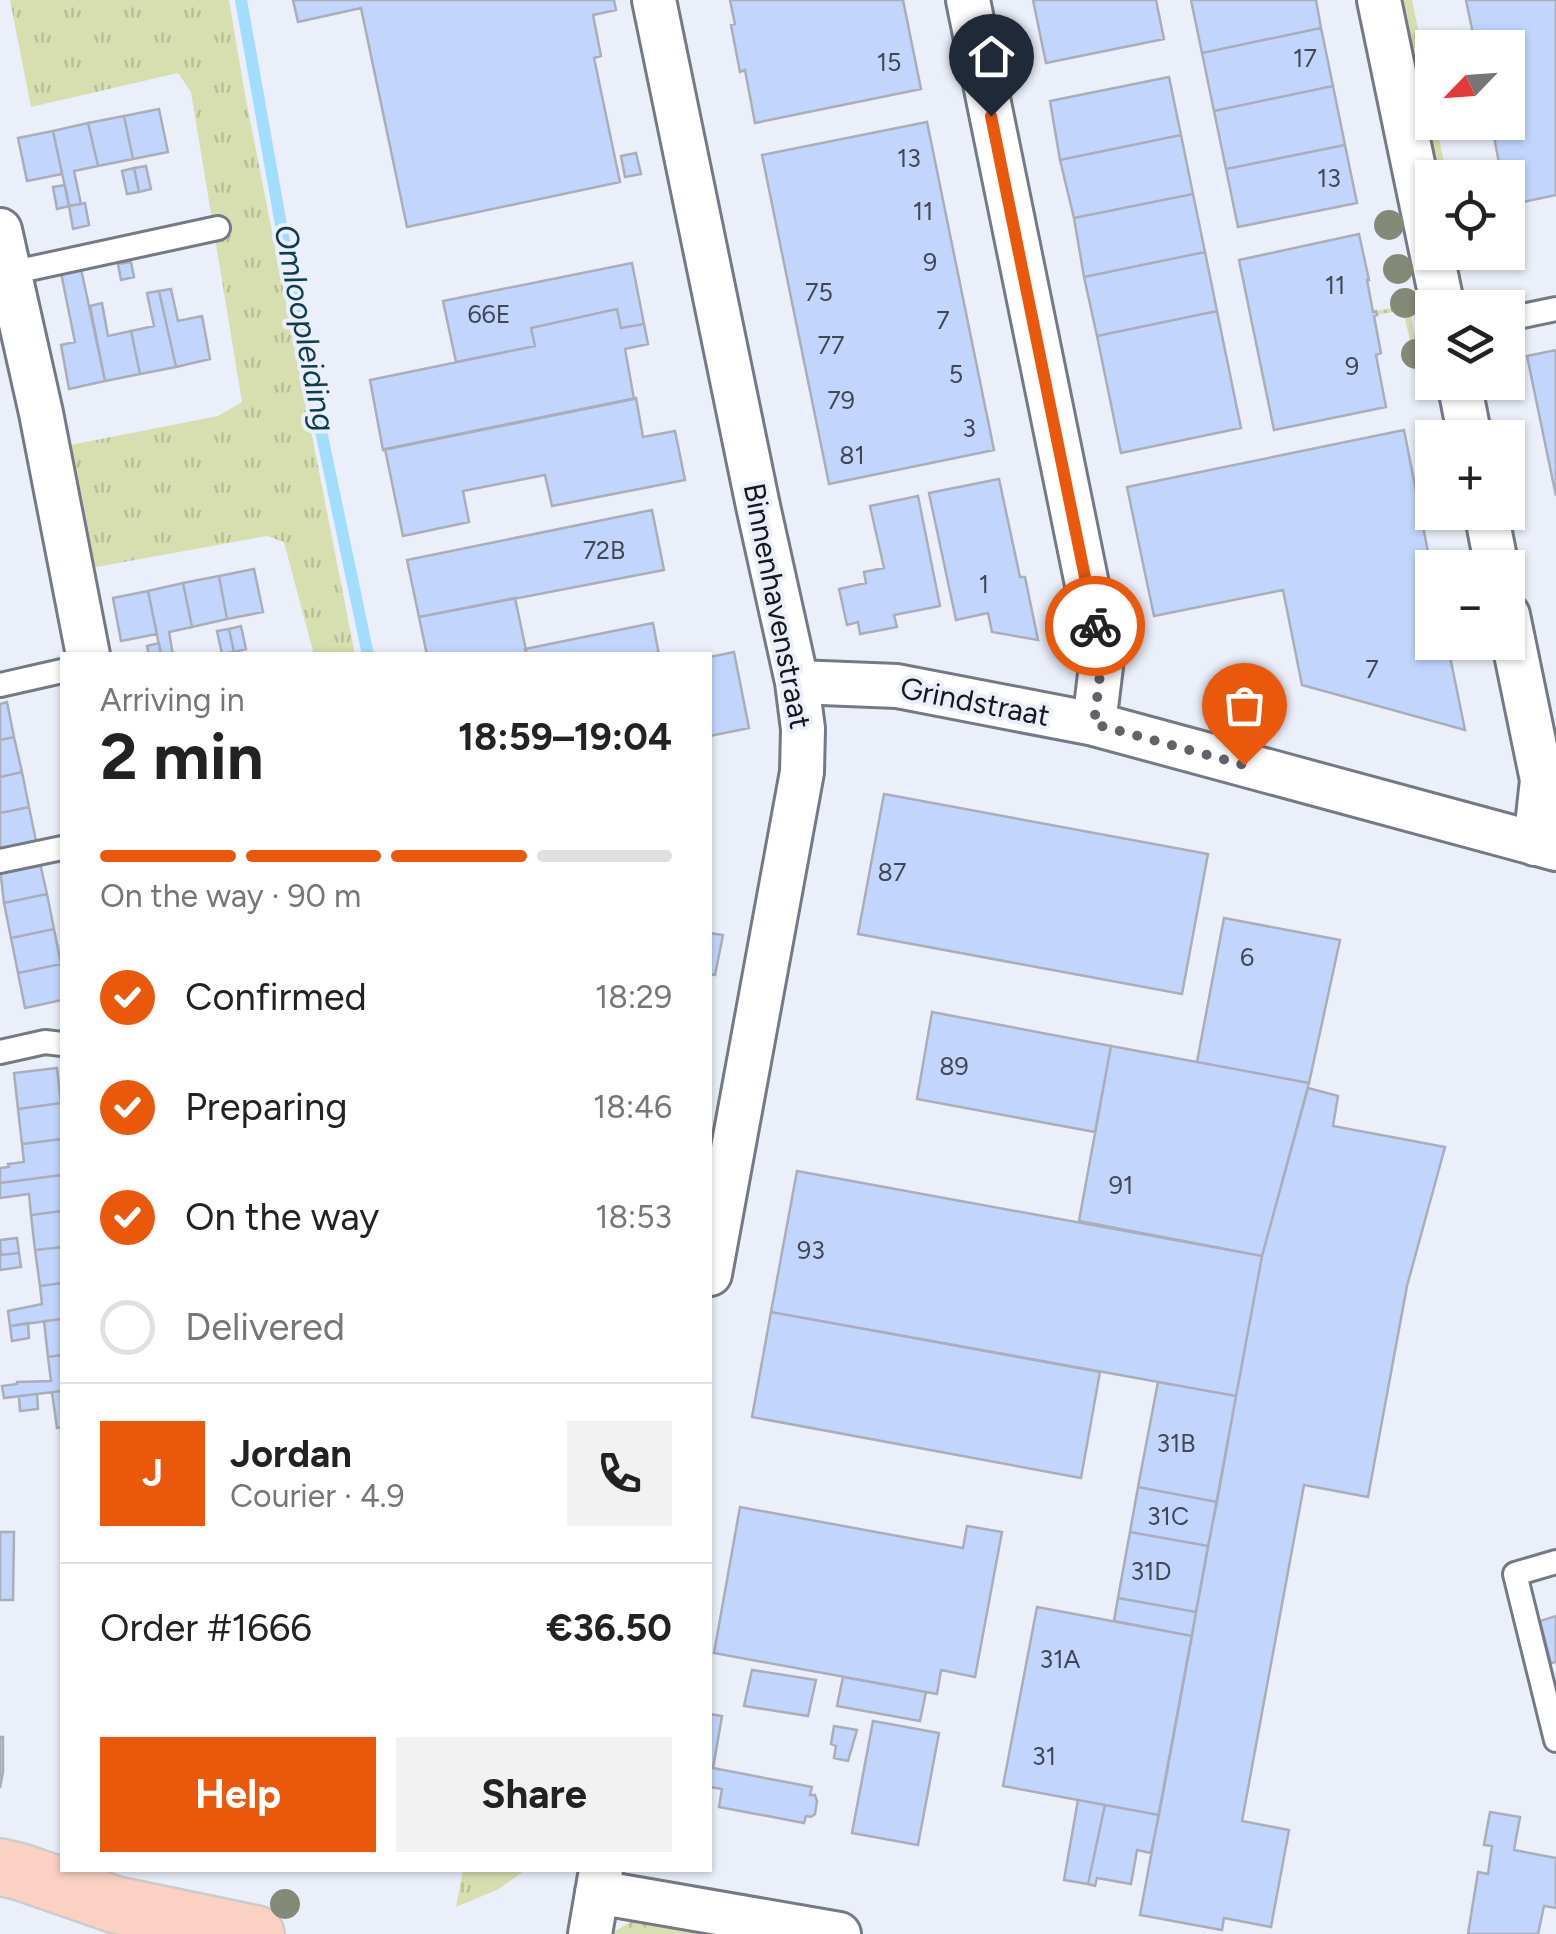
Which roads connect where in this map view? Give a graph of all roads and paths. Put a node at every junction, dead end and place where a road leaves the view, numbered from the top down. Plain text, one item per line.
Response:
1 (654, 0) edge
2 (968, 0) edge
3 (1379, 0) edge
4 (218, 228) dead end
5 (0, 230) edge
6 (10, 274) junction
7 (1439, 290) edge
8 (1556, 309) edge
9 (1525, 315) edge
10 (87, 652) edge
11 (1517, 660) edge
12 (60, 671) edge
13 (798, 682) junction
14 (0, 684) edge
15 (1094, 724) junction
16 (1546, 846) edge
17 (60, 848) edge
18 (0, 861) edge
19 (60, 1044) edge
20 (0, 1052) edge
21 (712, 1263) edge
22 (1556, 1562) edge
23 (1556, 1740) edge
24 (0, 1868) edge
25 (599, 1881) edge
26 (0, 1902) edge
27 (116, 1905) junction
28 (256, 1934) edge
29 (590, 1934) edge
30 (839, 1934) edge

1 - 13 street, Binnenhavenstraat
2 - 15 street
3 - 7 street
4 - 6 lane
5 - 6 street
6 - 10 street
8 - 9 lane
11 - 16 street
12 - 14 lane
13 - 15 street, Grindstraat
13 - 21 street, Binnenhavenstraat
15 - 16 street, Grindstraat
17 - 18 lane
19 - 20 lane
22 - 23 lane
24 - 27 main road
25 - 29 street
25 - 30 street
26 - 27 main road
27 - 28 main road

